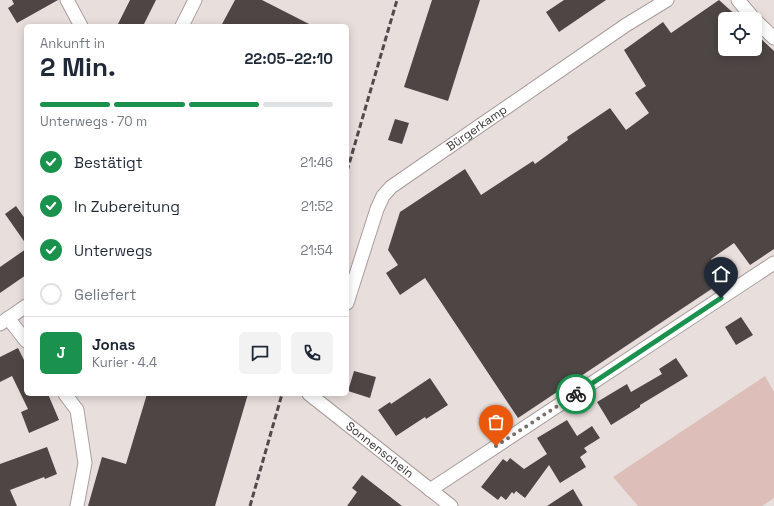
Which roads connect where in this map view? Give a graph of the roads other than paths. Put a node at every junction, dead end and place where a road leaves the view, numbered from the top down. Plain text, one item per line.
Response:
1 (67, 0) edge
2 (195, 0) edge
3 (667, 0) edge
4 (738, 0) edge
5 (748, 12) edge
6 (80, 24) edge
7 (183, 24) edge
8 (762, 27) edge
9 (774, 38) edge
10 (774, 263) edge
11 (349, 297) edge
12 (24, 307) edge
13 (4, 321) edge
14 (24, 339) edge
15 (66, 396) edge
16 (312, 396) edge
17 (430, 490) junction
18 (77, 506) edge
19 (451, 506) edge

1 - 6 street
2 - 7 street
3 - 11 street, Bürgerkamp
4 - 5 street
8 - 9 street
10 - 17 street
12 - 13 street
13 - 14 street
15 - 18 street
16 - 17 street, Sonnenschein
17 - 19 street, Sonnenschein

